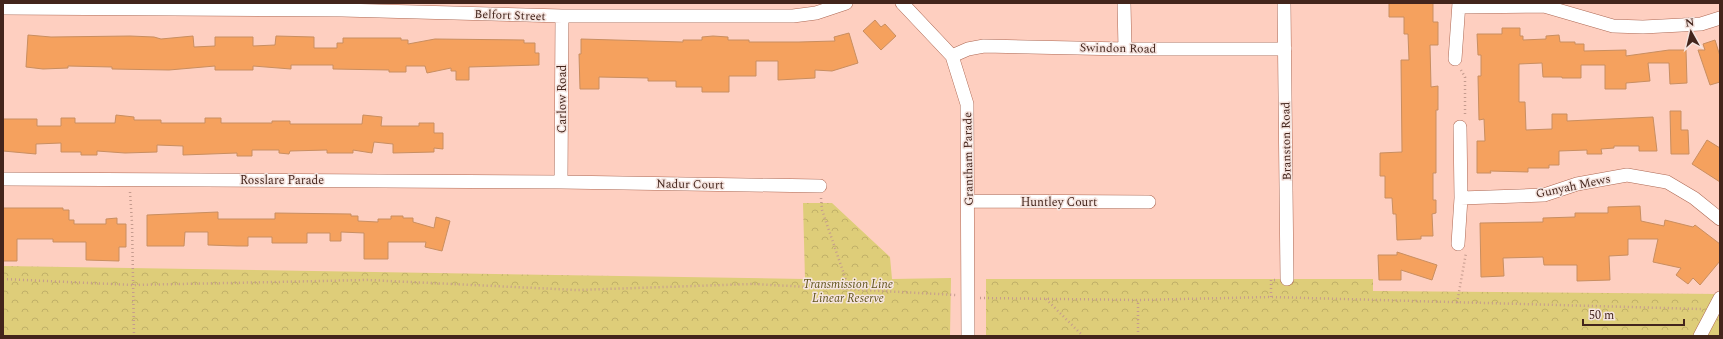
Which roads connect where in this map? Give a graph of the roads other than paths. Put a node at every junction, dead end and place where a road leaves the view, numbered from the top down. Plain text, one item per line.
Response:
1 (846, 3) edge
2 (902, 3) edge
3 (1124, 3) edge
4 (1284, 3) edge
5 (1459, 5) edge
6 (342, 7) edge
7 (3, 8) edge
8 (562, 16) junction
9 (1720, 18) edge
10 (1125, 49) junction
11 (1285, 49) junction
12 (952, 56) junction
13 (1456, 59) road end
14 (1460, 127) road end
15 (3, 179) edge
16 (561, 182) junction
17 (820, 186) road end
18 (1461, 198) junction
19 (968, 201) junction
20 (1149, 202) dead end
21 (1720, 219) edge
22 (1458, 244) road end
23 (1287, 279) dead end
24 (1717, 303) edge
25 (968, 336) edge
26 (1700, 336) edge

1 - 8 street, Belfort Street
2 - 12 street, Grantham Parade
3 - 10 street
4 - 11 street, Branston Road
5 - 9 street
5 - 13 street
6 - 7 street, Belfort Street
6 - 8 street, Belfort Street
8 - 16 street, Carlow Road
10 - 11 street, Swindon Road
10 - 12 street, Swindon Road
11 - 23 street, Branston Road
12 - 19 street, Grantham Parade
14 - 18 street
15 - 16 street, Rosslare Parade
16 - 17 street, Nadur Court
18 - 21 street, Gunyah Mews
18 - 22 street
19 - 20 street, Huntley Court
19 - 25 street, Grantham Parade
24 - 26 street

